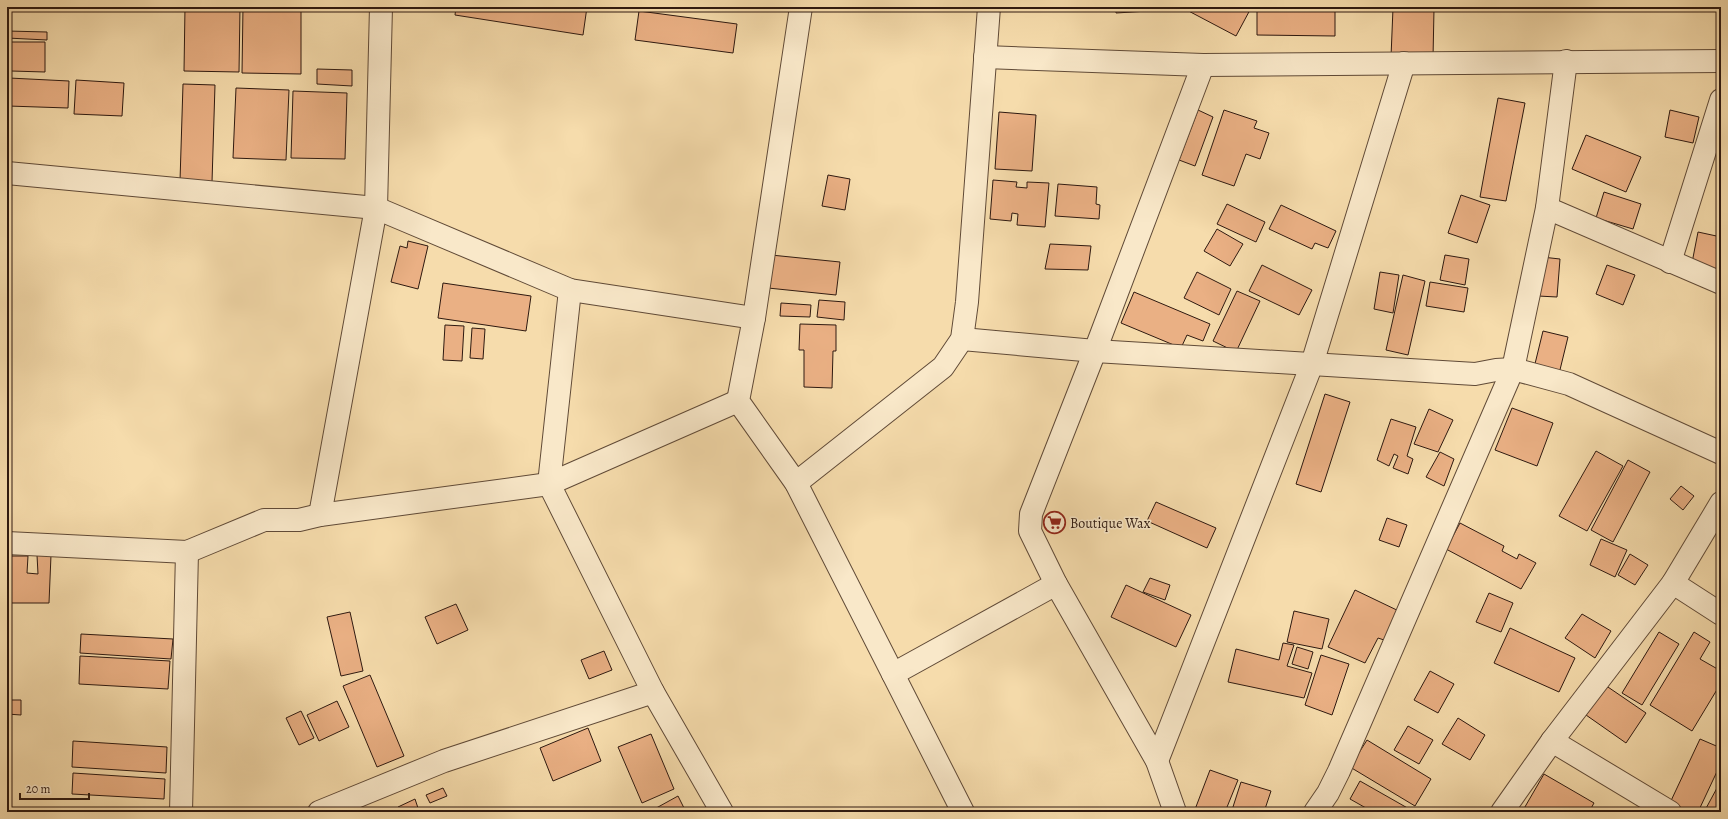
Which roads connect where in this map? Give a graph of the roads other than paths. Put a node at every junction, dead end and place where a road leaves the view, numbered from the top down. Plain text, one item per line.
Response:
1 (381, 7) edge
2 (801, 7) edge
3 (989, 7) edge
4 (985, 57) junction
5 (1566, 61) junction
6 (1721, 61) edge
7 (1404, 63) junction
8 (1202, 66) junction
9 (1721, 100) edge
10 (7, 174) edge
11 (376, 208) junction
12 (1547, 208) junction
13 (1670, 262) junction
14 (1721, 283) edge
15 (570, 290) junction
16 (754, 318) junction
17 (962, 339) junction
18 (1095, 351) junction
19 (1312, 364) junction
20 (1513, 369) junction
21 (738, 401) junction
22 (1721, 453) edge
23 (796, 483) junction
24 (549, 484) junction
25 (1721, 503) edge
26 (320, 515) junction
27 (7, 543) edge
28 (187, 552) junction
29 (1673, 583) junction
30 (1056, 584) junction
31 (1721, 614) edge
32 (893, 674) junction
33 (653, 692) junction
34 (1552, 741) junction
35 (1157, 761) junction
36 (1317, 811) edge
37 (181, 812) edge
38 (319, 812) edge
39 (722, 812) edge
40 (963, 812) edge
41 (1175, 812) edge
42 (1502, 812) edge
43 (1670, 812) edge

1 - 11 street
2 - 16 street
3 - 4 street
4 - 8 street
4 - 17 street
5 - 6 street
5 - 7 street
5 - 12 street
7 - 8 street
7 - 19 street
8 - 18 street
9 - 13 street
10 - 11 street
11 - 15 street
11 - 26 street
12 - 13 street
12 - 20 street
13 - 14 street
15 - 16 street
15 - 24 street
16 - 21 street
17 - 18 street
17 - 23 street
18 - 19 street
18 - 30 street
19 - 20 street
19 - 35 street
20 - 22 street
20 - 36 street
21 - 23 street
21 - 24 street
23 - 32 street
24 - 26 street
24 - 33 street
25 - 29 street
26 - 28 street
27 - 28 street
28 - 37 street
29 - 31 street
29 - 34 street
30 - 32 street
30 - 35 street
32 - 40 street
33 - 38 street
33 - 39 street
34 - 42 street
34 - 43 street
35 - 41 street

